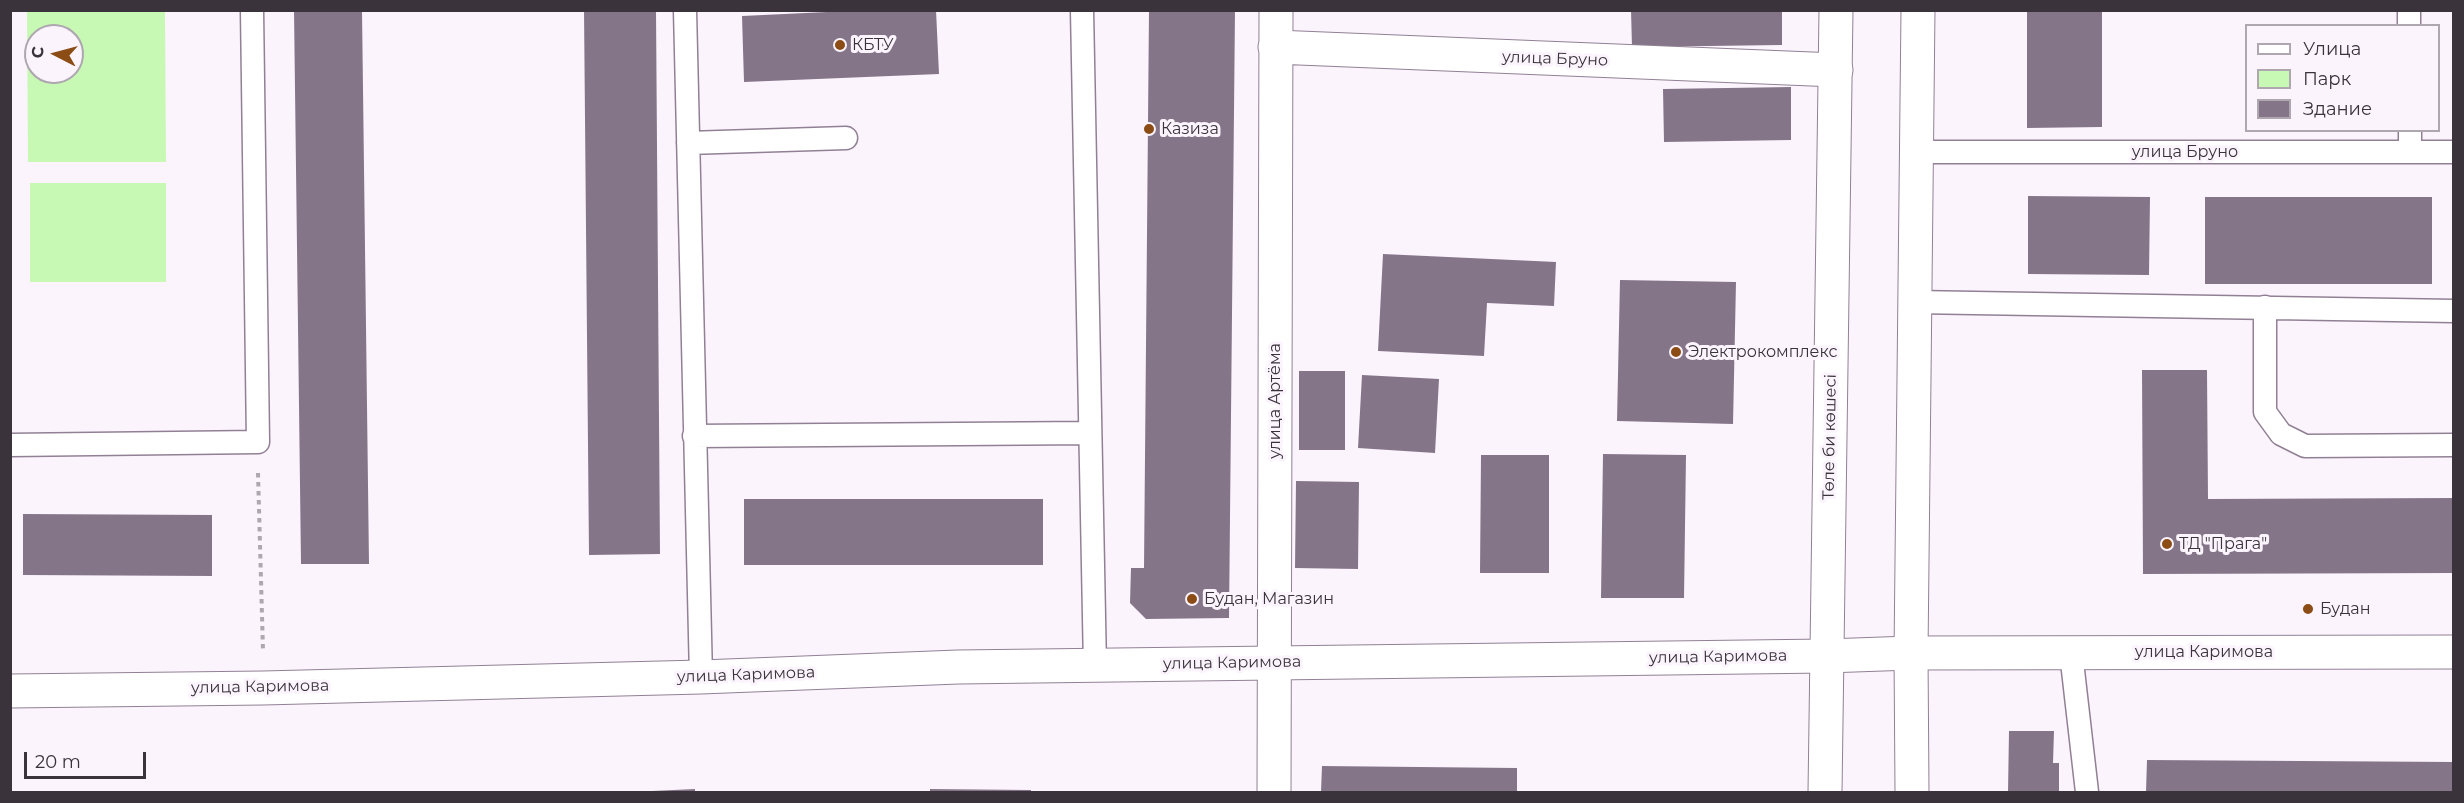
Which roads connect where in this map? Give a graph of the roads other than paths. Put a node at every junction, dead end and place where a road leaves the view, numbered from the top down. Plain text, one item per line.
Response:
1 (252, 10) edge
2 (685, 10) edge
3 (1082, 10) edge
4 (1276, 10) edge
5 (1836, 10) edge
6 (1917, 10) edge
7 (1275, 47) junction
8 (1836, 70) junction
9 (846, 138) dead end
10 (2410, 141) edge
11 (688, 143) junction
12 (1916, 152) junction
13 (2454, 152) edge
14 (1914, 302) junction
15 (2265, 307) junction
16 (2454, 311) edge
17 (1090, 433) junction
18 (694, 436) junction
19 (10, 445) edge
20 (2454, 445) edge
21 (2454, 652) edge
22 (1911, 653) junction
23 (2071, 653) junction
24 (1826, 656) junction
25 (1275, 662) junction
26 (1095, 667) junction
27 (701, 677) junction
28 (10, 691) edge
29 (1274, 792) edge
30 (1825, 792) edge
31 (1912, 792) edge
32 (2087, 792) edge

1 - 19 lane
2 - 11 lane
3 - 17 lane
4 - 7 street, улица Артёма
5 - 8 street, Төле би көшесі
6 - 12 street
7 - 8 street, улица Бруно
7 - 25 street, улица Артёма
8 - 24 street, Төле би көшесі
9 - 11 lane
10 - 12 lane, улица Бруно
10 - 13 lane, улица Бруно
11 - 18 lane
12 - 14 street
14 - 15 lane
14 - 22 street
15 - 16 lane
15 - 20 lane
17 - 18 lane
17 - 26 lane
18 - 27 lane
21 - 23 street, улица Каримова
22 - 23 street, улица Каримова
22 - 24 street, улица Каримова
22 - 31 street
23 - 32 lane
24 - 25 street, улица Каримова
24 - 30 street, Төле би көшесі
25 - 26 street, улица Каримова
25 - 29 street, улица Артёма
26 - 27 street, улица Каримова
27 - 28 street, улица Каримова

